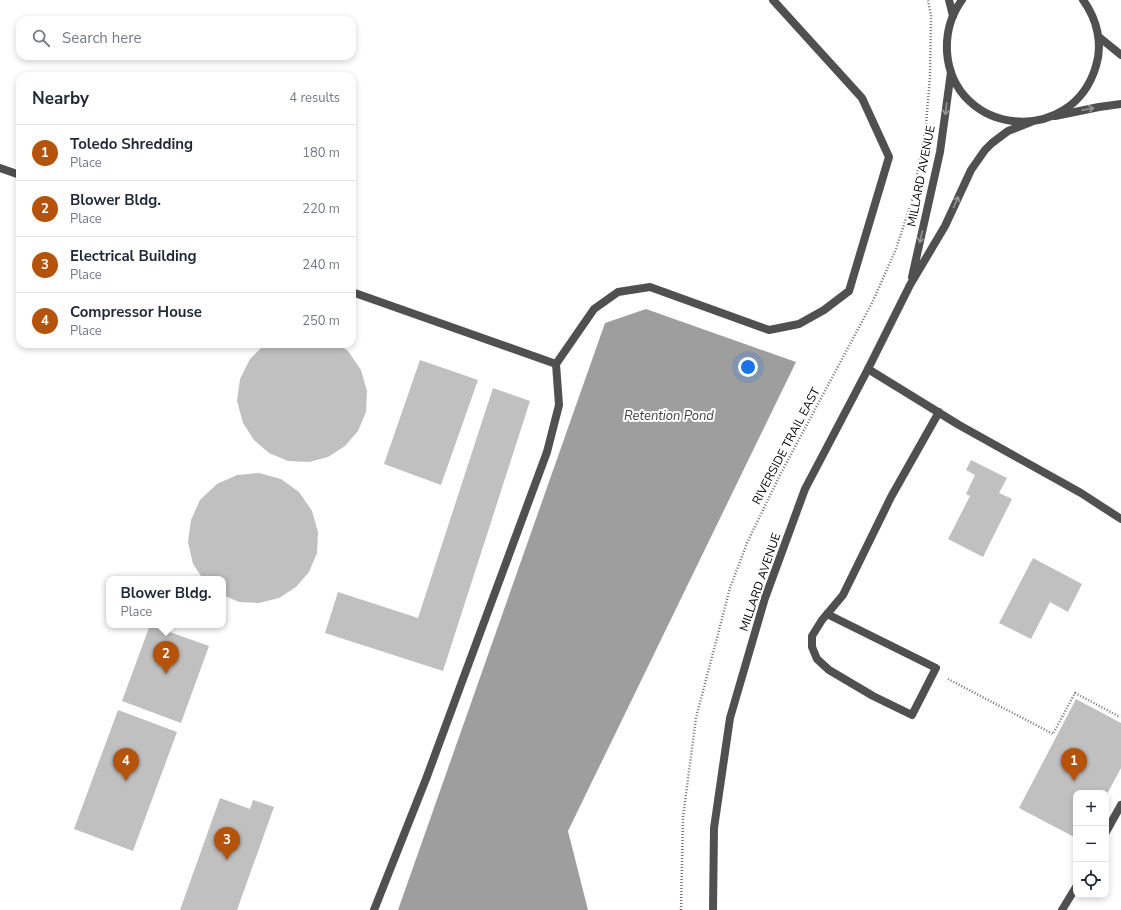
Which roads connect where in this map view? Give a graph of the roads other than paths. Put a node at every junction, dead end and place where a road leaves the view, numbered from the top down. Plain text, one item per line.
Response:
1 (773, 0) edge
2 (949, 0) edge
3 (962, 0) edge
4 (1083, 0) edge
5 (953, 17) junction
6 (1099, 37) junction
7 (1121, 55) edge
8 (951, 70) junction
9 (1121, 104) edge
10 (1054, 116) junction
11 (1031, 122) junction
12 (0, 168) edge
13 (16, 174) edge
14 (910, 285) junction
15 (356, 293) edge
16 (556, 364) junction
17 (868, 369) junction
18 (939, 412) junction
19 (1121, 519) edge
20 (827, 614) junction
21 (1121, 805) edge
22 (1109, 827) edge
23 (1073, 892) edge
24 (374, 910) edge
25 (713, 910) edge
26 (1062, 910) edge

1 - 16 street
2 - 5 street
3 - 5 street
4 - 6 street
5 - 8 street
6 - 7 street
6 - 10 street
8 - 11 street
8 -> 14 street, MILLARD AVENUE
10 -> 9 street
10 - 11 street
14 -> 11 street, MILLARD AVENUE
12 - 13 street
14 - 17 street, MILLARD AVENUE
15 - 16 street
16 - 24 street
17 - 18 street
17 - 25 street, MILLARD AVENUE
18 - 19 street
18 - 20 street
20 - 20 street
21 - 22 street
23 - 26 street

